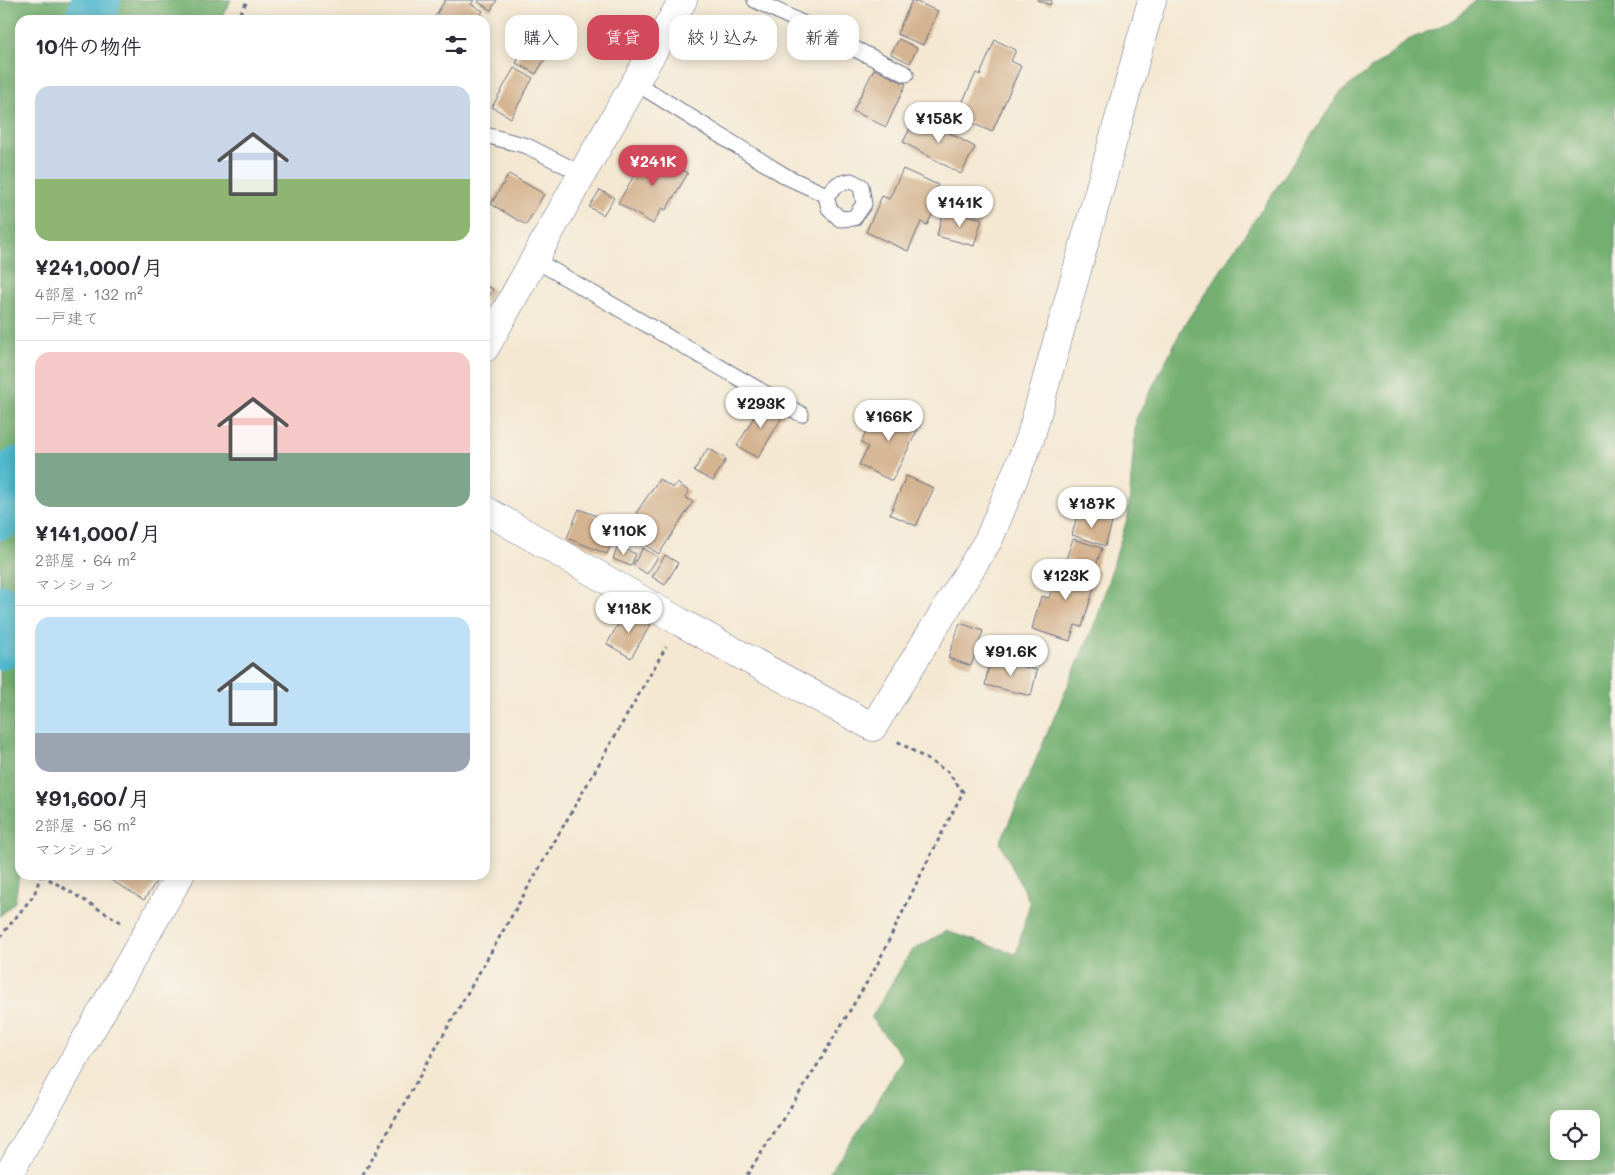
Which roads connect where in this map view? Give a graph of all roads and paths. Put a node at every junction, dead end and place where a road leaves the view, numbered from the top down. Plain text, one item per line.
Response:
1 (248, 0) edge
2 (683, 0) edge
3 (755, 0) edge
4 (1152, 0) edge
5 (239, 15) edge
6 (906, 74) dead end
7 (636, 83) junction
8 (490, 136) edge
9 (582, 174) junction
10 (826, 195) dead end
11 (535, 260) junction
12 (490, 339) edge
13 (801, 414) dead end
14 (490, 513) edge
15 (680, 622) junction
16 (873, 727) junction
17 (40, 880) edge
18 (50, 880) edge
19 (177, 880) edge
20 (0, 937) edge
21 (144, 937) junction
22 (8, 1175) edge
23 (362, 1175) edge
24 (747, 1175) edge

1 - 5 path
2 - 7 street
3 - 6 lane
4 - 16 street
7 - 9 street
7 - 10 lane
8 - 9 lane
9 - 11 street
11 - 12 street
11 - 13 lane
14 - 15 street
15 - 16 street
15 - 23 path
16 - 24 path
17 - 20 path
18 - 21 path
19 - 21 street
21 - 22 street

